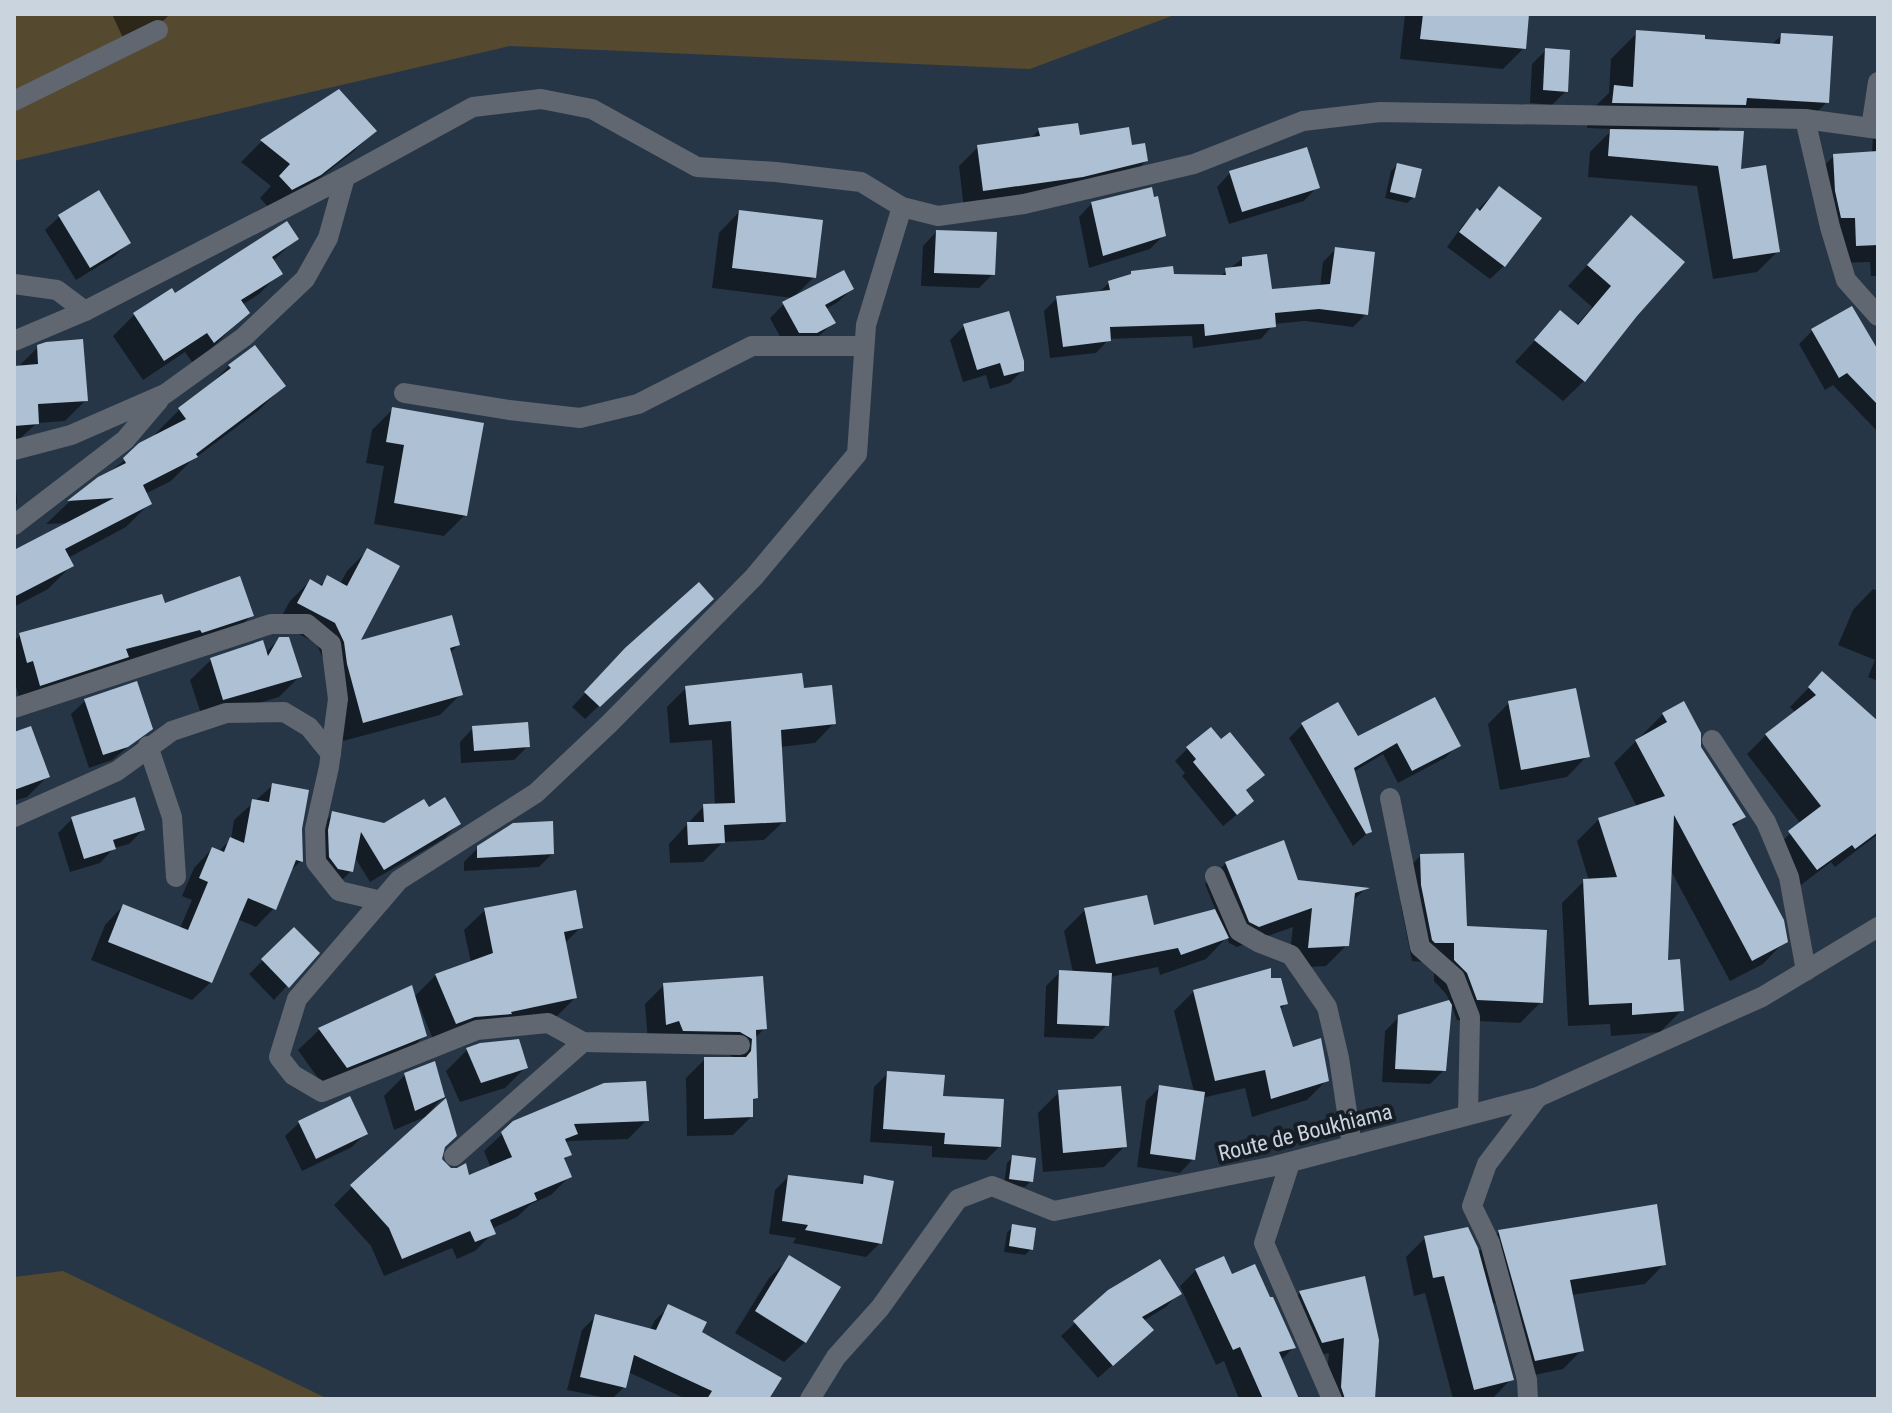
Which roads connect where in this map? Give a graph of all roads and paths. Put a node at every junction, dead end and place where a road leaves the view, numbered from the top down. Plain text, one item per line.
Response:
1 (158, 30) dead end
2 (1878, 82) edge
3 (14, 101) edge
4 (1805, 119) junction
5 (1874, 128) edge
6 (345, 177) junction
7 (902, 207) junction
8 (14, 284) edge
9 (85, 311) junction
10 (1878, 316) edge
11 (14, 341) edge
12 (864, 346) junction
13 (404, 393) dead end
14 (165, 394) junction
15 (14, 450) edge
16 (14, 525) edge
17 (14, 708) edge
18 (1712, 740) dead end
19 (148, 746) junction
20 (331, 754) junction
21 (1390, 798) dead end
22 (14, 817) edge
23 (1215, 876) dead end
24 (176, 877) dead end
25 (381, 901) junction
26 (1878, 927) edge
27 (1806, 971) junction
28 (583, 1042) junction
29 (740, 1045) dead end
30 (1538, 1097) junction
31 (1468, 1115) junction
32 (1352, 1146) junction
33 (454, 1156) dead end
34 (1290, 1163) junction
35 (810, 1399) edge
36 (1332, 1399) edge
37 (1528, 1399) edge

1 - 3 street
2 - 5 street
4 - 5 street
4 - 7 street
4 - 10 street
6 - 7 street
6 - 9 street
6 - 14 street
7 - 12 street
8 - 9 street
9 - 11 street
12 - 13 street
12 - 25 street
14 - 15 street
14 - 16 street
17 - 20 street
18 - 27 street
19 - 20 street
19 - 22 street
19 - 24 street
20 - 25 street
21 - 31 street
23 - 32 street
25 - 28 street
26 - 27 street, Route de Boukhiama
27 - 30 street, Route de Boukhiama
28 - 29 street
28 - 33 street
30 - 31 street, Route de Boukhiama
30 - 37 street
31 - 32 street, Route de Boukhiama
32 - 34 street, Route de Boukhiama
34 - 35 street, Route de Boukhiama
34 - 36 street

